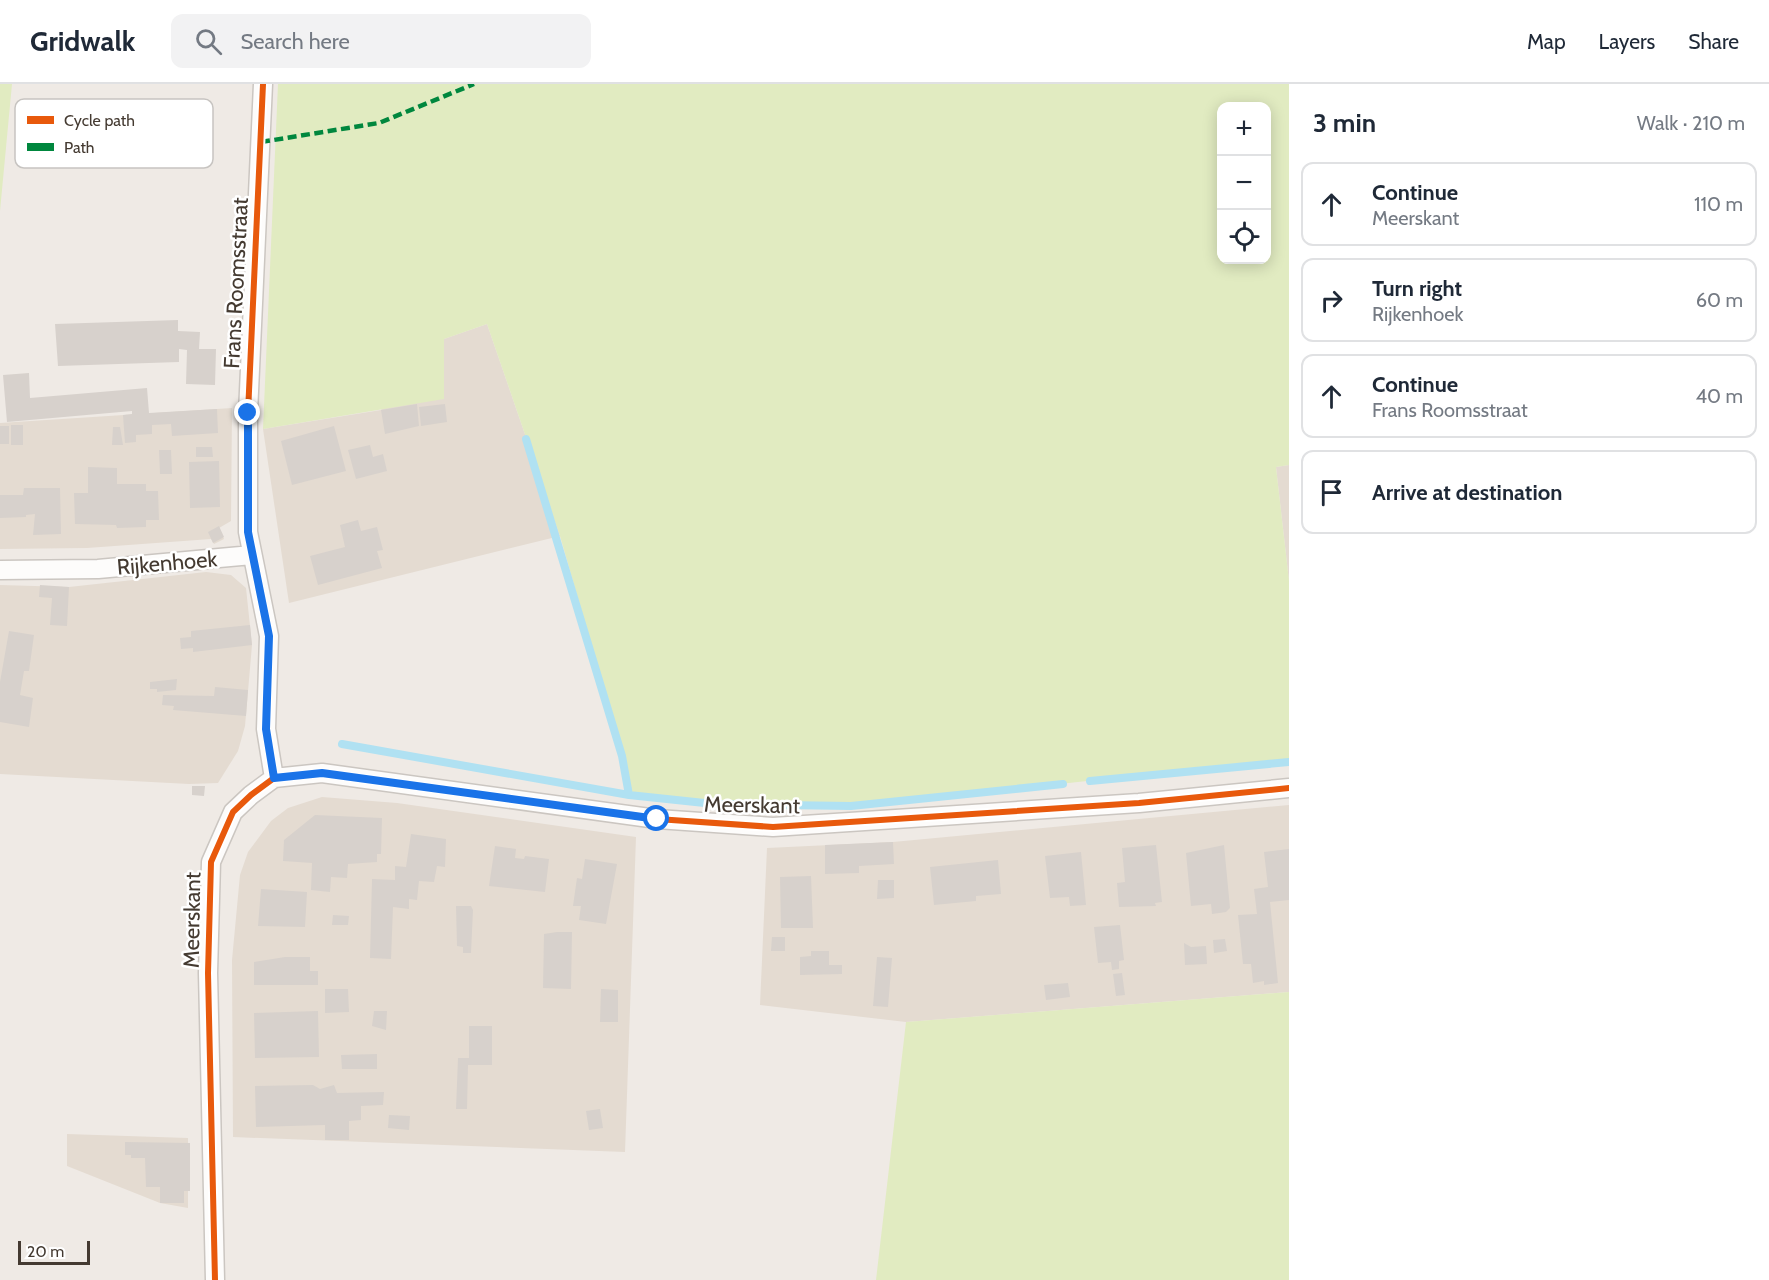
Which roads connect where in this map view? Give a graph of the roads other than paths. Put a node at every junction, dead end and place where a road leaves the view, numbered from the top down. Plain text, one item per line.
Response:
1 (263, 84) edge
2 (252, 555) junction
3 (0, 570) edge
4 (274, 778) junction
5 (1289, 788) edge
6 (215, 1280) edge

1 - 2 street, Frans Roomsstraat
2 - 3 street, Rijkenhoek
2 - 4 street
4 - 5 street, Meerskant
4 - 6 street, Meerskant

